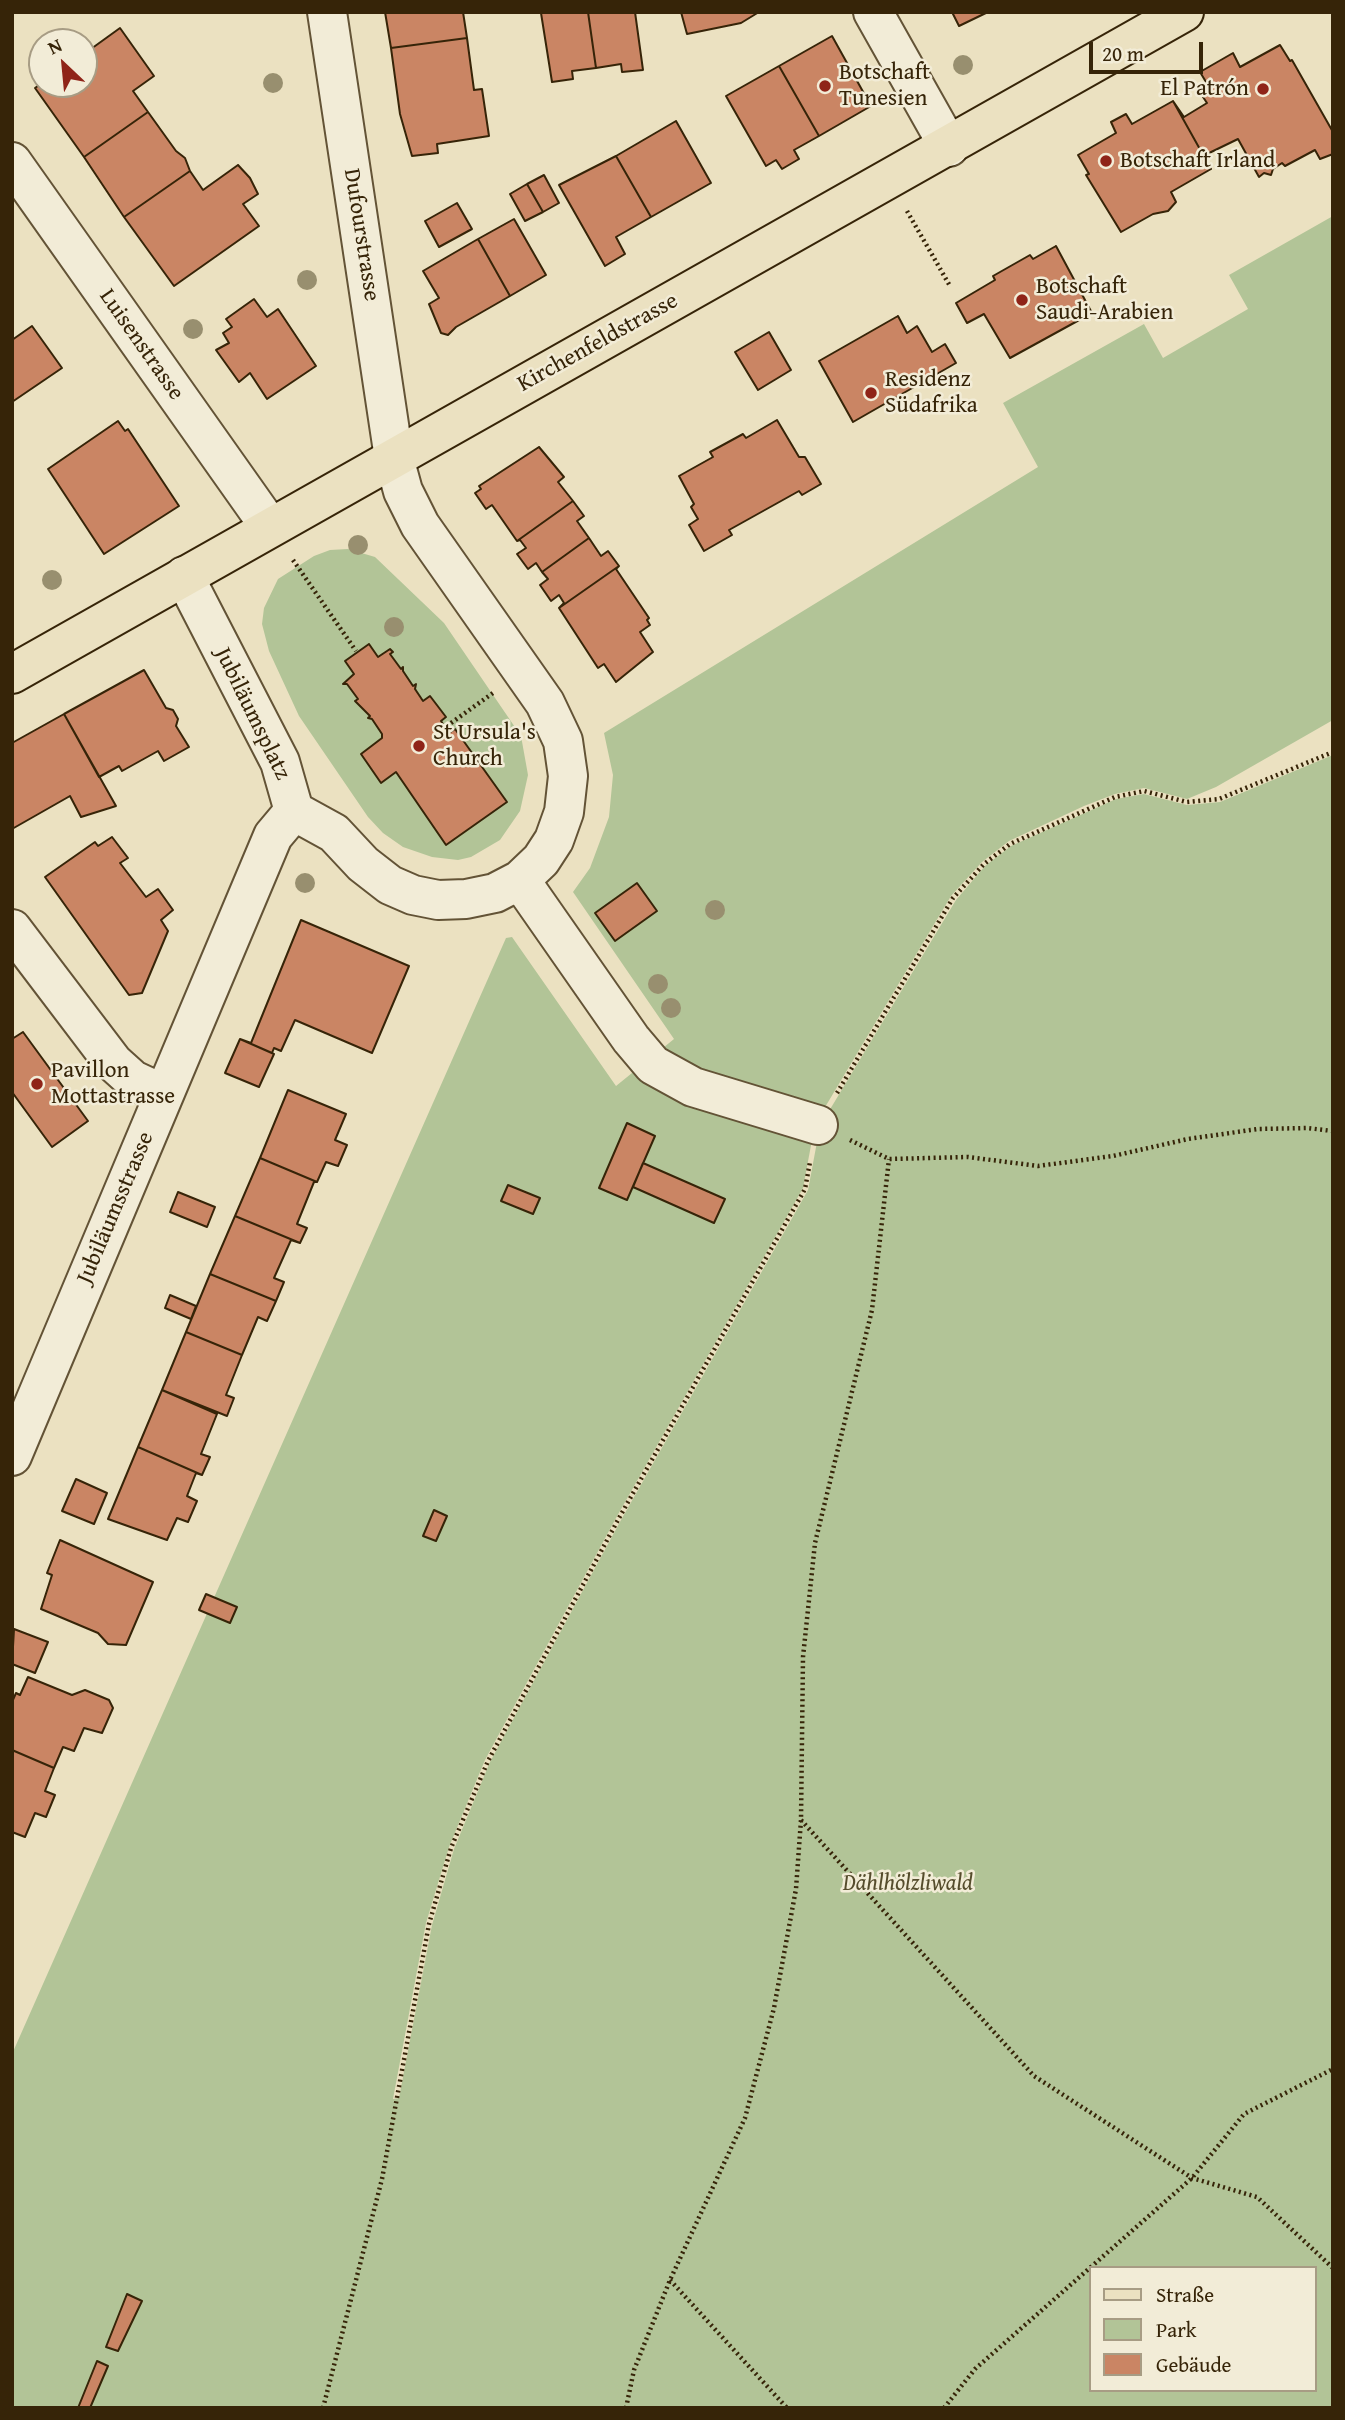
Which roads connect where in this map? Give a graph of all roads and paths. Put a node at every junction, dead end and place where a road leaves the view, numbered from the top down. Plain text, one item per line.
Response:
1 (327, 12) edge
2 (873, 12) edge
3 (1184, 12) edge
4 (949, 147) junction
5 (12, 162) edge
6 (907, 211) dead end
7 (950, 286) dead end
8 (394, 458) junction
9 (270, 527) junction
10 (292, 559) dead end
11 (184, 576) junction
12 (356, 651) dead end
13 (12, 674) edge
14 (500, 689) dead end
15 (451, 723) dead end
16 (1333, 752) edge
17 (290, 795) junction
18 (520, 880) junction
19 (15, 938) edge
20 (163, 1094) junction
21 (818, 1125) junction
22 (1333, 1131) edge
23 (889, 1159) junction
24 (12, 1456) edge
25 (802, 1820) junction
26 (1333, 2069) edge
27 (1192, 2178) junction
28 (1092, 2266) edge
29 (1090, 2268) edge
30 (1333, 2268) edge
31 (670, 2280) junction
32 (323, 2408) edge
33 (626, 2408) edge
34 (787, 2408) edge
35 (944, 2408) edge

1 - 8 street, Dufourstrasse
2 - 4 street
3 - 4 main road, Kirchenfeldstrasse
4 - 8 main road, Kirchenfeldstrasse
5 - 9 street, Luisenstrasse
6 - 7 path
8 - 9 main road, Kirchenfeldstrasse
8 - 18 street, Jubiläumsplatz
9 - 11 main road, Kirchenfeldstrasse
10 - 12 path
11 - 13 main road, Kirchenfeldstrasse
11 - 17 street, Jubiläumsplatz
14 - 15 path
16 - 21 path
17 - 18 street, Jubiläumsplatz
17 - 20 street, Jubiläumsstrasse
18 - 21 street
19 - 20 street
20 - 24 street, Jubiläumsstrasse
21 - 23 path
21 - 32 path
22 - 23 path
23 - 25 path
25 - 27 path
25 - 31 path
26 - 27 path
27 - 28 path
27 - 30 path
29 - 35 path
31 - 33 path
31 - 34 path

